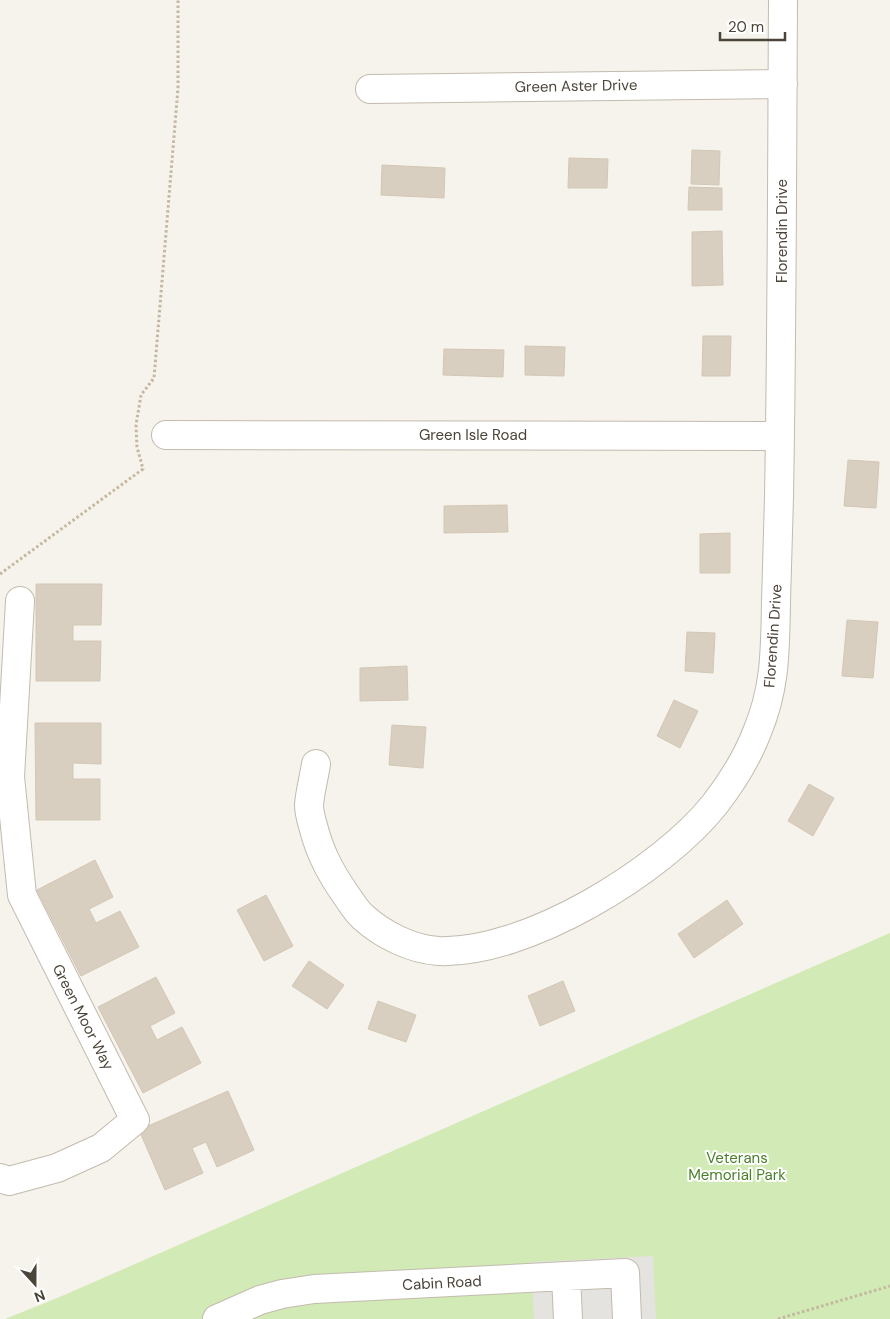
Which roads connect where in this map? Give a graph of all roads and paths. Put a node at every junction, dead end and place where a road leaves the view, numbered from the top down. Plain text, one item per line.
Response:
1 (178, 0) edge
2 (783, 0) edge
3 (783, 84) junction
4 (370, 89) dead end
5 (166, 435) dead end
6 (780, 436) junction
7 (0, 574) edge
8 (20, 601) dead end
9 (316, 764) dead end
10 (5, 776) edge
11 (0, 1178) edge
12 (566, 1276) junction
13 (890, 1286) edge
14 (217, 1319) edge
15 (568, 1319) edge
16 (627, 1319) edge
17 (778, 1319) edge

1 - 7 path
2 - 3 street, Florendin Drive
3 - 4 street, Green Aster Drive
3 - 6 street, Florendin Drive
5 - 6 street, Green Isle Road
6 - 9 street, Florendin Drive
8 - 10 street
10 - 11 street, Green Moor Way
12 - 14 street, Cabin Road
12 - 15 street
12 - 16 street, Cabin Road
13 - 17 path

